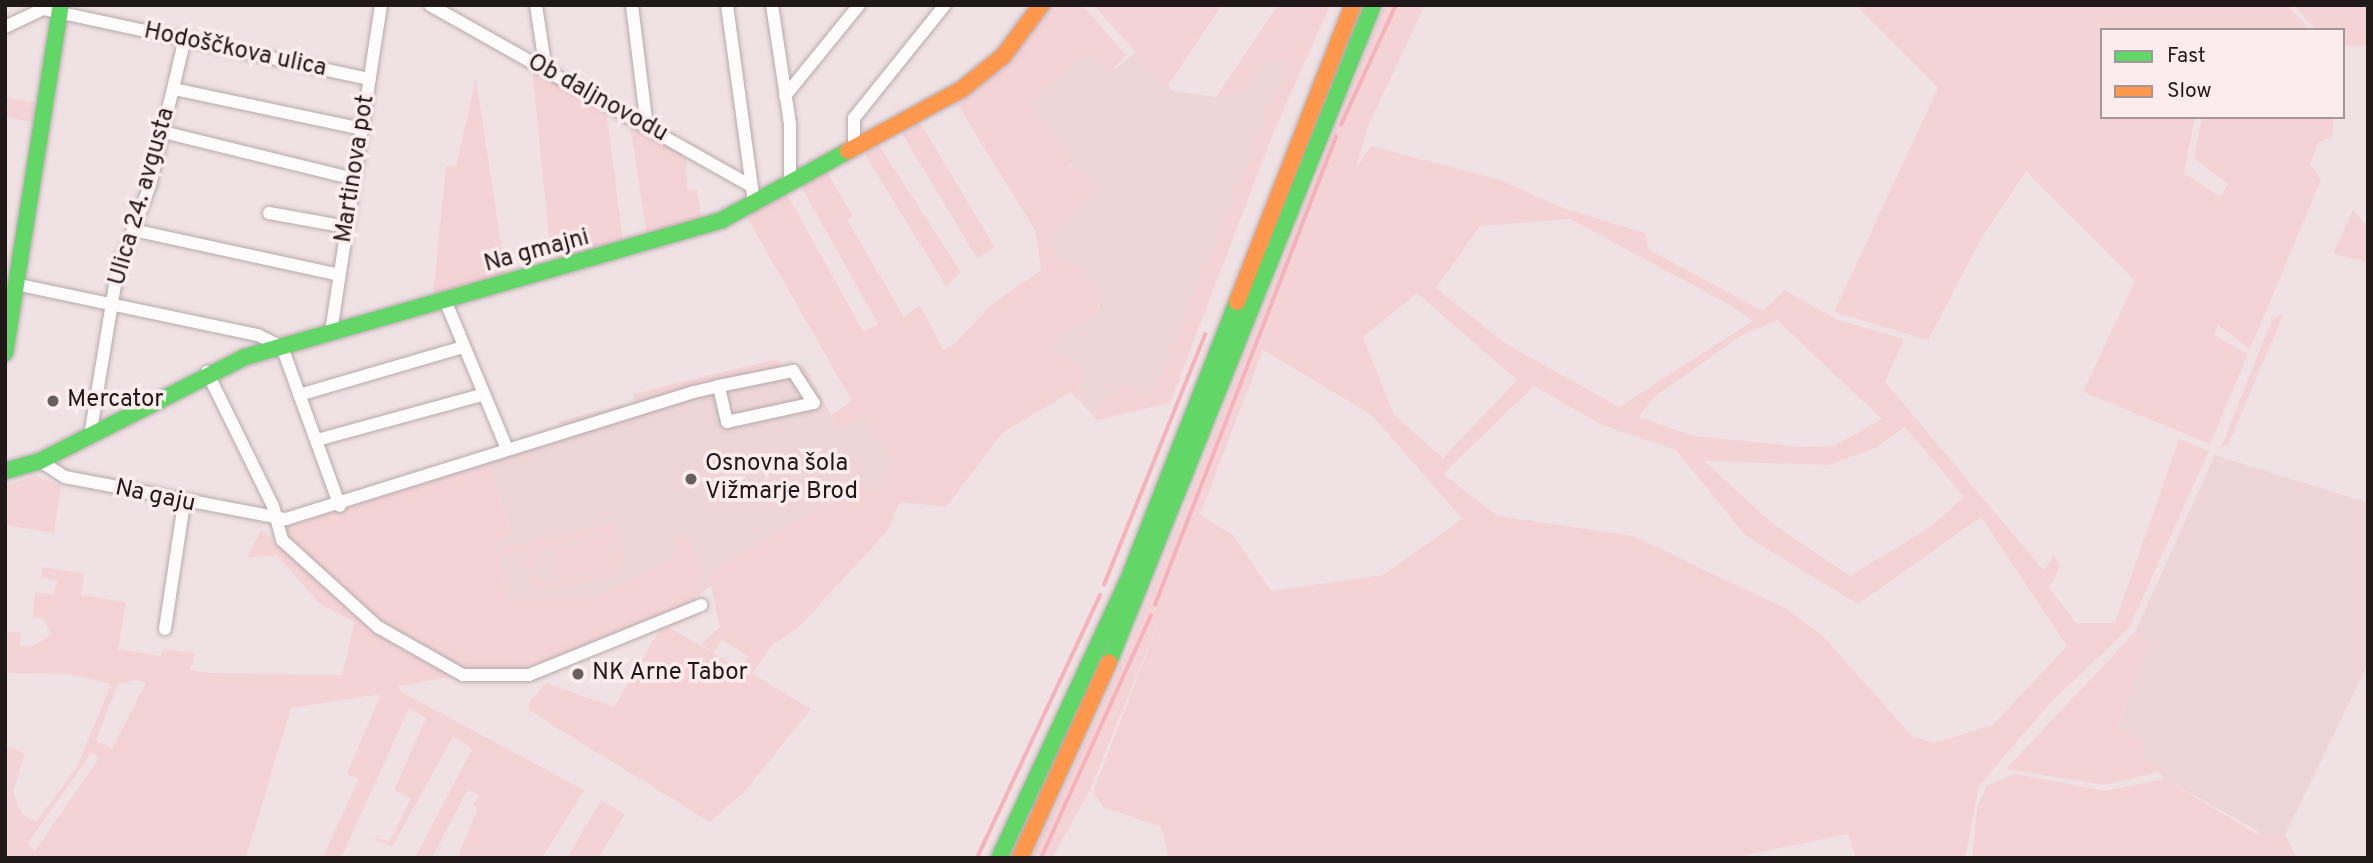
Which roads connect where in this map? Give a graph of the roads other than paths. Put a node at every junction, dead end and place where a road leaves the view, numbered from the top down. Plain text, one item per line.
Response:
1 (381, 5) edge
2 (536, 5) edge
3 (632, 5) edge
4 (727, 5) edge
5 (772, 5) edge
6 (859, 5) edge
7 (945, 5) edge
8 (1041, 5) edge
9 (1353, 5) edge
10 (1373, 5) edge
11 (435, 7) edge
12 (60, 9) edge
13 (5, 27) edge
14 (184, 42) junction
15 (546, 71) junction
16 (370, 79) junction
17 (174, 89) junction
18 (785, 96) junction
19 (647, 127) junction
20 (362, 129) junction
21 (163, 132) junction
22 (854, 143) junction
23 (354, 179) junction
24 (790, 180) junction
25 (748, 184) junction
26 (754, 201) junction
27 (269, 213) dead end
28 (347, 227) junction
29 (133, 230) junction
30 (339, 275) junction
31 (15, 284) junction
32 (445, 300) junction
33 (113, 304) junction
34 (331, 332) junction
35 (282, 347) junction
36 (463, 347) junction
37 (6, 348) edge
38 (5, 353) edge
39 (207, 372) junction
40 (719, 386) junction
41 (299, 395) junction
42 (482, 395) junction
43 (90, 436) junction
44 (317, 440) junction
45 (507, 449) junction
46 (40, 461) junction
47 (5, 471) edge
48 (184, 503) junction
49 (340, 506) junction
50 (274, 520) junction
51 (701, 605) dead end
52 (165, 629) dead end
53 (999, 858) edge
54 (1020, 858) edge

1 - 16 street, Martinova pot
2 - 15 street
3 - 19 street
4 - 25 street
5 - 18 street
6 - 18 street
7 - 22 street
8 - 22 main road, Na gmajni
9 - 53 main road
10 - 54 main road
11 - 15 street, Ob daljnovodu
12 - 13 street, Hodoščkova ulica
12 - 14 street, Hodoščkova ulica
12 - 31 main road
14 - 16 street, Hodoščkova ulica
14 - 17 street, Ulica 24. avgusta
15 - 19 street, Ob daljnovodu
16 - 20 street, Martinova pot
17 - 20 street
17 - 21 street, Ulica 24. avgusta
18 - 24 street
19 - 25 street, Ob daljnovodu
20 - 23 street, Martinova pot
21 - 23 street
21 - 29 street, Ulica 24. avgusta
22 - 24 main road, Na gmajni
23 - 28 street, Martinova pot
24 - 26 main road, Na gmajni
25 - 26 street
26 - 32 main road, Na gmajni
27 - 28 street
28 - 30 street, Martinova pot
29 - 30 street
29 - 33 street, Ulica 24. avgusta
30 - 34 street, Martinova pot
31 - 33 street
31 - 37 main road
32 - 34 main road, Na gmajni
32 - 36 street
33 - 35 street
33 - 43 street, Ulica 24. avgusta
34 - 35 main road, Na gmajni
35 - 39 main road, Na gmajni
35 - 41 street
36 - 41 street
36 - 42 street
37 - 38 main road
39 - 43 main road, Na gmajni
39 - 50 street
40 - 40 street, Na gaju
40 - 45 street, Na gaju
41 - 44 street
42 - 44 street
42 - 45 street
43 - 46 main road, Na gmajni
44 - 49 street
45 - 49 street, Na gaju
46 - 47 main road, Na gmajni
46 - 48 street, Na gaju
48 - 50 street, Na gaju
48 - 52 street
49 - 50 street, Na gaju
50 - 51 street

